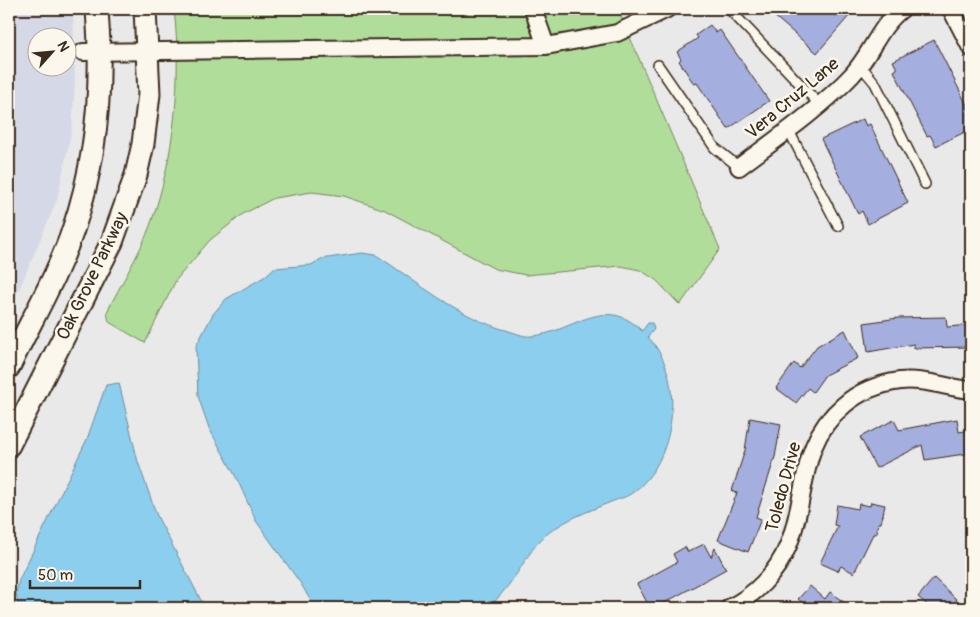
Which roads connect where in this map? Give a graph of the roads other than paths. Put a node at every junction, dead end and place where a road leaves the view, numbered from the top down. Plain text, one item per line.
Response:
1 (97, 9) edge
2 (145, 9) edge
3 (533, 9) edge
4 (667, 9) edge
5 (951, 9) edge
6 (730, 10) dead end
7 (898, 10) edge
8 (546, 46) junction
9 (971, 48) edge
10 (92, 52) junction
11 (149, 52) junction
12 (658, 65) dead end
13 (860, 66) junction
14 (819, 104) junction
15 (788, 129) junction
16 (739, 166) joint
17 (925, 184) dead end
18 (838, 226) dead end
19 (9, 367) edge
20 (971, 390) edge
21 (9, 445) edge
22 (729, 608) edge

1 - 10 street, Oak Grove Parkway
2 - 11 street, Oak Grove Parkway
3 - 8 street
4 - 8 street
5 - 9 street
6 - 14 lane
7 - 13 street, Vera Cruz Lane
8 - 11 street
10 - 11 street
10 - 19 street, Oak Grove Parkway
11 - 21 street, Oak Grove Parkway
12 - 16 lane
13 - 14 street, Vera Cruz Lane
13 - 17 lane
14 - 15 street, Vera Cruz Lane
15 - 16 street, Vera Cruz Lane
15 - 18 lane
20 - 22 street, Toledo Drive

